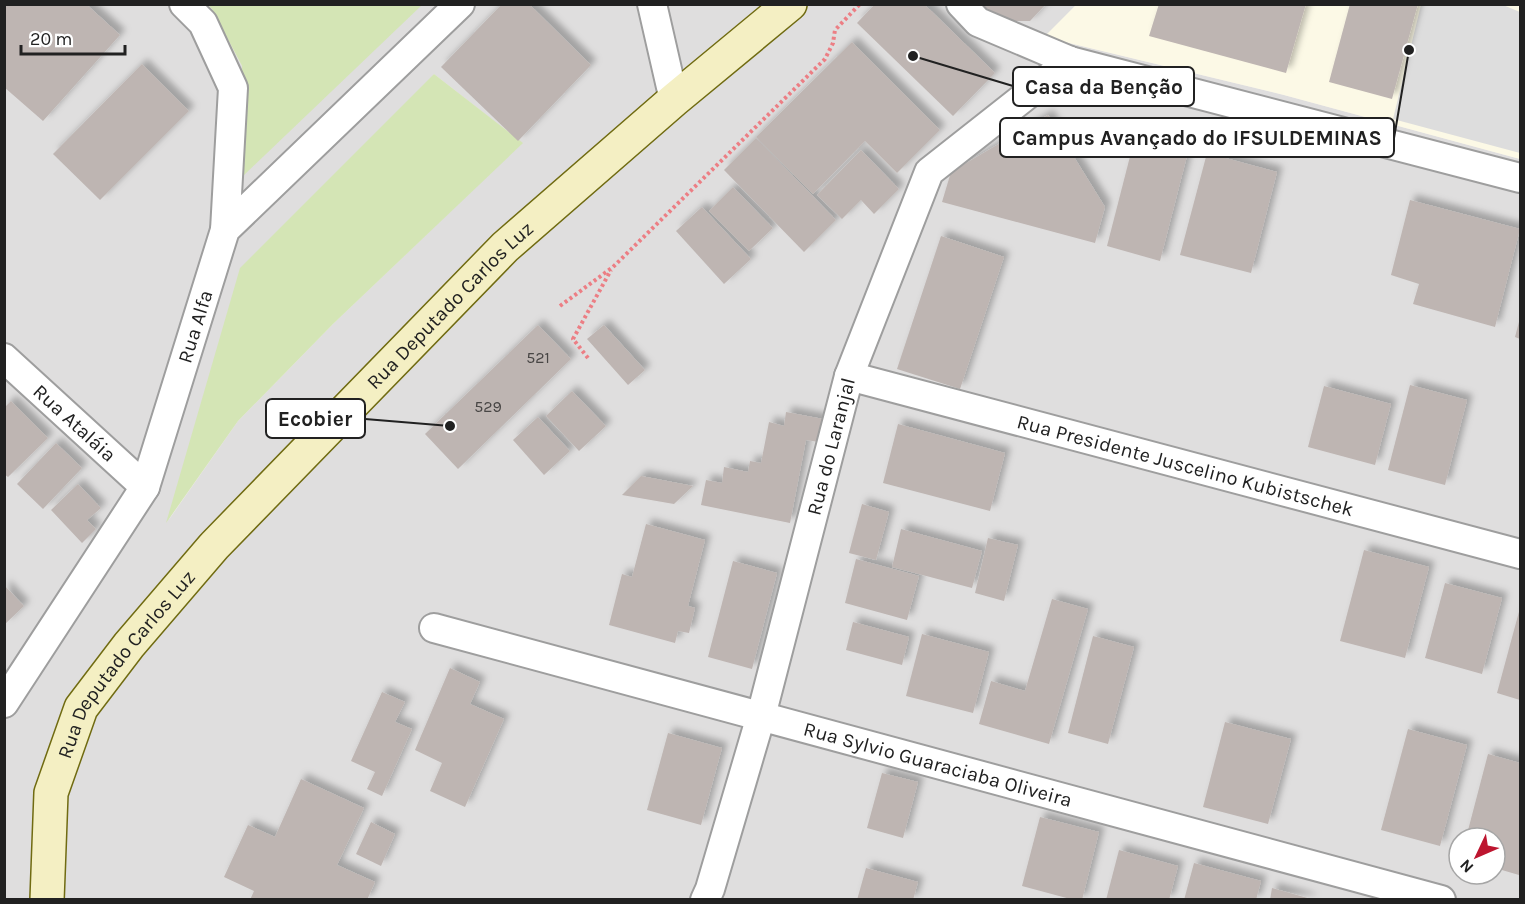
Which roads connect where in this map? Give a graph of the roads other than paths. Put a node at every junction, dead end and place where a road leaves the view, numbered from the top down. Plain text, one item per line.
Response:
1 (184, 4) edge
2 (460, 4) edge
3 (652, 4) edge
4 (790, 4) edge
5 (962, 4) edge
6 (1070, 61) junction
7 (674, 100) junction
8 (1521, 178) edge
9 (225, 230) junction
10 (4, 358) edge
11 (849, 376) junction
12 (145, 487) junction
13 (1521, 554) edge
14 (434, 628) dead end
15 (4, 703) edge
16 (761, 716) junction
17 (714, 896) edge
18 (46, 900) edge
19 (1442, 900) edge

1 - 9 street
2 - 9 street, Rua Alfa
3 - 7 street
4 - 7 main road, Rua Deputado Carlos Luz
5 - 6 street
6 - 8 street
6 - 11 street, Rua do Laranjal
7 - 18 main road, Rua Deputado Carlos Luz
9 - 12 street, Rua Alfa
10 - 12 street, Rua Ataláia
11 - 13 street, Rua Presidente Juscelino Kubistschek
11 - 16 street, Rua do Laranjal
12 - 15 street, Rua Alfa
14 - 16 street, Rua Sylvio Guaraciaba Oliveira
16 - 17 street, Rua do Laranjal
16 - 19 street, Rua Sylvio Guaraciaba Oliveira

